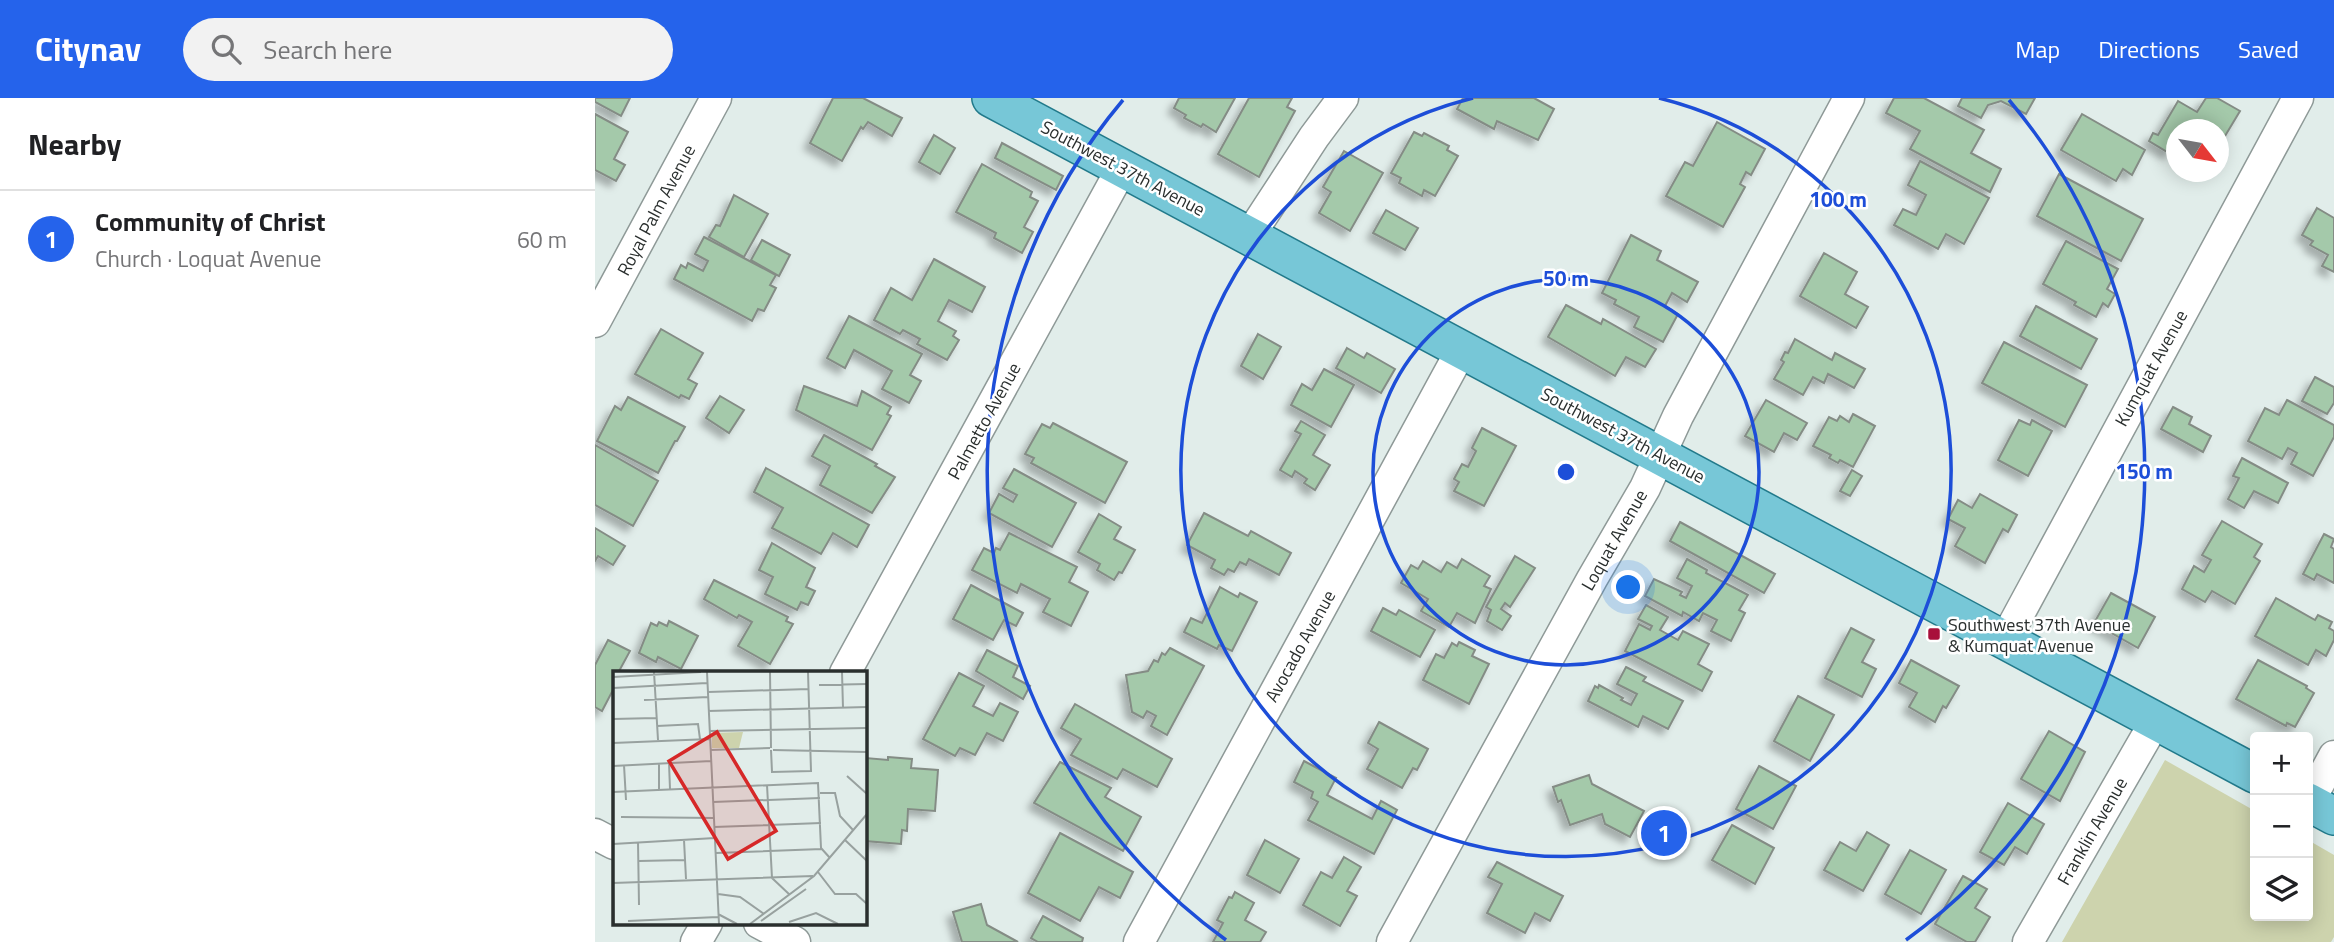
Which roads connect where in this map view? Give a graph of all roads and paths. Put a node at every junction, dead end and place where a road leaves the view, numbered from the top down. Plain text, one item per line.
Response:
1 (716, 98) edge
2 (991, 98) edge
3 (1343, 98) edge
4 (1849, 98) edge
5 (2298, 98) edge
6 (1122, 169) junction
7 (1250, 235) junction
8 (595, 322) edge
9 (1462, 349) junction
10 (1660, 455) junction
11 (2005, 640) junction
12 (846, 671) edge
13 (2156, 720) junction
14 (2334, 756) edge
15 (2250, 771) edge
16 (2317, 807) edge
17 (595, 834) edge
18 (613, 843) edge
19 (706, 925) edge
20 (763, 925) edge
21 (696, 942) edge
22 (795, 942) edge
23 (1139, 942) edge
24 (1392, 942) edge
25 (2028, 942) edge

1 - 8 street, Royal Palm Avenue
2 - 6 main road, Southwest 37th Avenue
3 - 7 street
4 - 10 street, Loquat Avenue
5 - 11 street, Kumquat Avenue
6 - 7 main road, Southwest 37th Avenue
6 - 12 street, Palmetto Avenue
7 - 9 main road, Southwest 37th Avenue
9 - 10 main road, Southwest 37th Avenue
9 - 23 street, Avocado Avenue
10 - 11 main road, Southwest 37th Avenue
10 - 24 street, Loquat Avenue
11 - 13 main road, Southwest 37th Avenue
13 - 15 main road, Southwest 37th Avenue
13 - 25 street, Franklin Avenue
14 - 16 street
17 - 18 street
19 - 21 street
20 - 22 street

